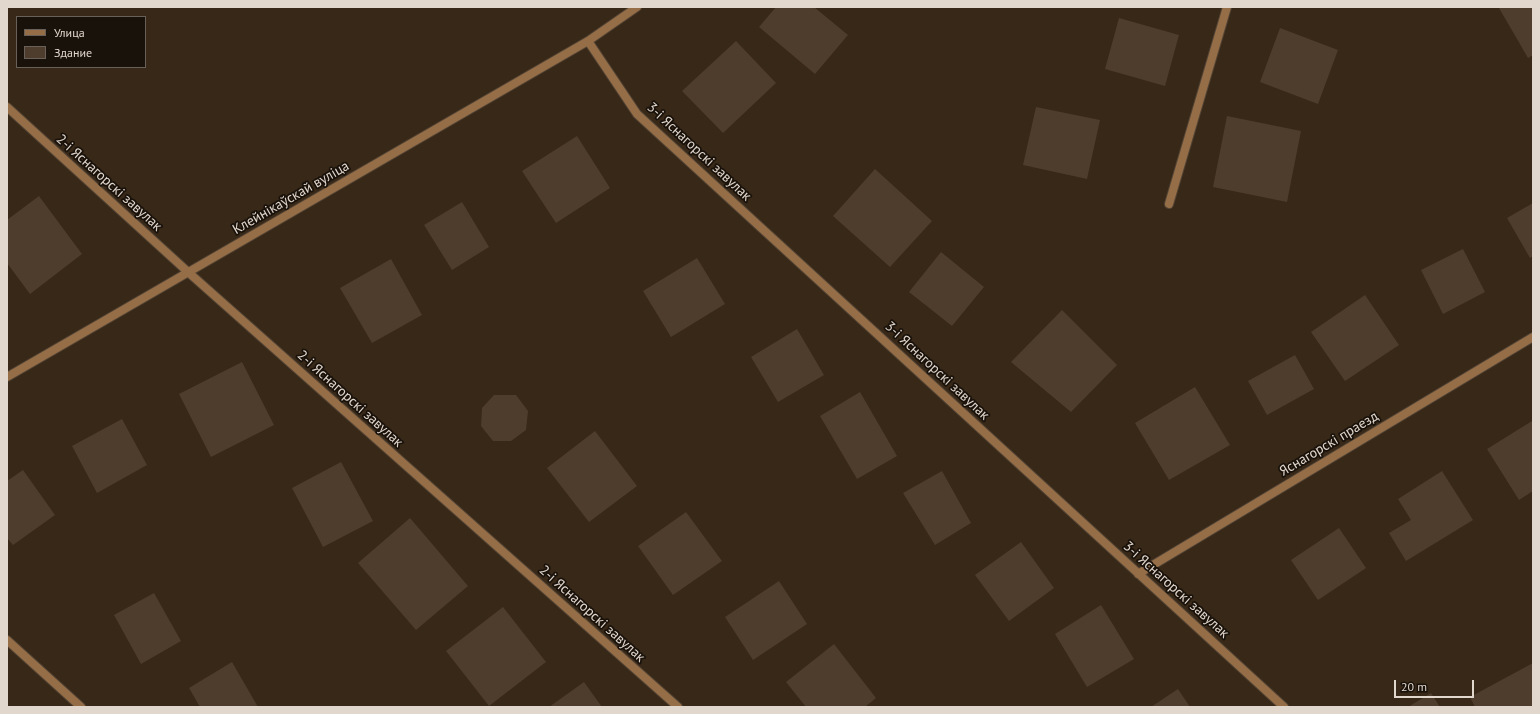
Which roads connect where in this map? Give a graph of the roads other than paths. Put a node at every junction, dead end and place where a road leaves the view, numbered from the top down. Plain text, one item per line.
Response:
1 (638, 7) edge
2 (1227, 7) edge
3 (588, 41) junction
4 (7, 107) edge
5 (1169, 204) dead end
6 (188, 272) junction
7 (1533, 336) edge
8 (7, 377) edge
9 (1138, 574) junction
10 (7, 640) edge
11 (81, 707) edge
12 (678, 707) edge
13 (1284, 707) edge

1 - 3 street, Клейнікаўскай вуліца
2 - 5 street
3 - 6 street, Клейнікаўскай вуліца
3 - 9 street, 3-і Яснагорскі завулак
4 - 6 street, 2-і Яснагорскі завулак
6 - 8 street, Клейнікаўскай вуліца
6 - 12 street, 2-і Яснагорскі завулак
7 - 9 street, Яснагорскі праезд
9 - 13 street, 3-і Яснагорскі завулак
10 - 11 street

